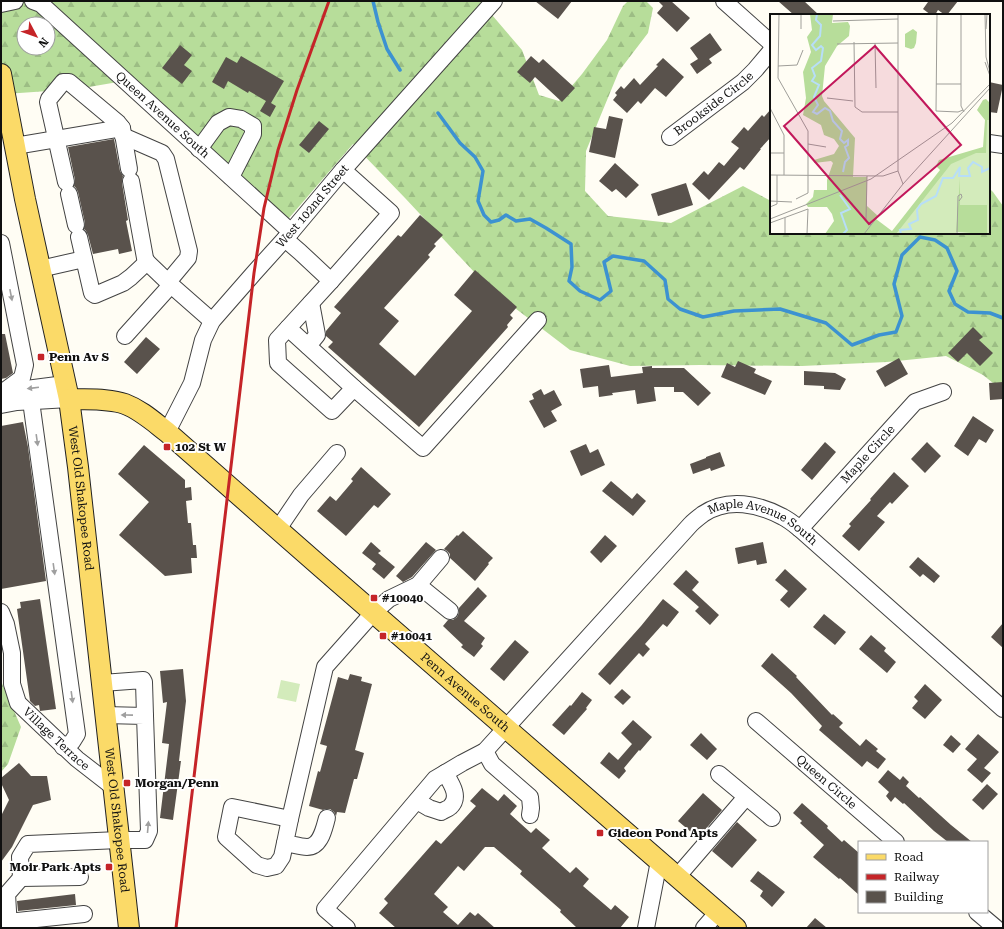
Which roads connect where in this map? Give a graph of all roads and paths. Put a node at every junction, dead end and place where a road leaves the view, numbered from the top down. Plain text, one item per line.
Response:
1 (15, 1) edge
2 (33, 1) edge
3 (494, 1) edge
4 (724, 1) edge
5 (1, 4) edge
6 (770, 42) edge
7 (770, 52) edge
8 (1, 74) edge
9 (122, 132) junction
10 (670, 137) dead end
11 (57, 139) junction
12 (990, 142) edge
13 (1003, 145) edge
14 (15, 146) junction
15 (199, 149) junction
16 (343, 170) junction
17 (231, 177) junction
18 (288, 236) junction
19 (1, 243) edge
20 (84, 259) junction
21 (147, 262) junction
22 (40, 268) junction
23 (331, 281) junction
24 (170, 283) junction
25 (311, 303) junction
26 (538, 320) dead end
27 (212, 321) junction
28 (288, 328) junction
29 (125, 336) dead end
30 (308, 346) junction
31 (354, 388) junction
32 (67, 392) junction
33 (943, 392) dead end
34 (2, 396) edge
35 (31, 401) junction
36 (167, 432) junction
37 (337, 453) dead end
38 (278, 529) junction
39 (800, 529) junction
40 (441, 558) dead end
41 (418, 585) junction
42 (450, 611) dead end
43 (1, 612) edge
44 (373, 613) junction
45 (102, 683) junction
46 (1003, 709) edge
47 (105, 715) junction
48 (145, 716) junction
49 (756, 721) dead end
50 (506, 728) junction
51 (63, 747) junction
52 (485, 751) junction
53 (445, 773) junction
54 (719, 774) dead end
55 (114, 787) junction
56 (746, 797) junction
57 (417, 801) junction
58 (530, 815) dead end
59 (327, 818) dead end
60 (772, 818) dead end
61 (290, 819) junction
62 (119, 840) junction
63 (895, 841) edge
64 (286, 843) junction
65 (659, 861) junction
66 (80, 876) dead end
67 (677, 877) junction
68 (21, 878) junction
69 (718, 912) junction
70 (978, 913) edge
71 (84, 914) dead end
72 (9, 925) edge
73 (129, 928) edge
74 (347, 928) edge
75 (646, 928) edge
76 (704, 928) edge
77 (736, 928) edge
78 (996, 928) edge

1 - 5 street
2 - 15 street, Queen Avenue South
3 - 16 street, West 102nd Street
4 - 6 street
7 - 10 street, Brookside Circle
8 - 14 main road, West Old Shakopee Road
9 - 11 street
9 - 11 street
9 - 21 street
9 - 24 street
11 - 14 street
11 - 20 street
12 - 13 street
14 - 22 main road, West Old Shakopee Road
15 - 17 street, Queen Avenue South
15 - 17 street
16 - 18 street, West 102nd Street
16 - 23 street
17 - 18 street, Queen Avenue South
18 - 23 street, Queen Avenue South
18 - 27 street, West 102nd Street
19 -> 34 street
20 - 21 street
20 - 22 street
21 - 24 street
22 - 32 main road, West Old Shakopee Road
23 - 25 street
24 - 27 street
24 - 29 street
25 - 28 street
25 - 30 street
26 - 31 street
27 - 36 street, West 102nd Street
28 - 30 street
28 - 31 street
30 - 31 street
32 -> 34 street
32 - 35 street
32 - 36 main road, Penn Avenue South
32 - 45 main road, West Old Shakopee Road
33 - 39 street, Maple Circle
34 - 35 street
35 -> 51 street
36 - 38 main road, Penn Avenue South
37 - 38 street
38 - 44 main road, Penn Avenue South
39 - 46 street, Maple Avenue South
39 - 50 street, Maple Avenue South
40 - 41 street
41 - 42 street
41 - 44 street
43 - 51 street, Village Terrace
44 - 50 main road, Penn Avenue South
44 - 61 street
45 - 47 main road, West Old Shakopee Road
45 - 48 street
48 -> 47 street
47 - 55 main road, West Old Shakopee Road
62 -> 48 street
49 - 63 street, Queen Circle
50 - 52 street, Maple Avenue South
50 - 65 main road, Penn Avenue South
51 - 55 street, Village Terrace
52 - 53 street
52 - 58 street
53 - 57 street
53 - 57 street
54 - 56 street
55 - 62 main road, West Old Shakopee Road
56 - 60 street
56 - 67 street
57 - 74 street
59 - 64 street
61 - 64 street
61 - 64 street
62 - 68 street
62 - 73 main road, West Old Shakopee Road
65 - 67 main road, Penn Avenue South
65 - 75 street
66 - 68 street
67 - 69 main road, Penn Avenue South
68 - 72 street
69 - 76 street
69 - 77 main road, Penn Avenue South
70 - 78 street
71 - 72 street

